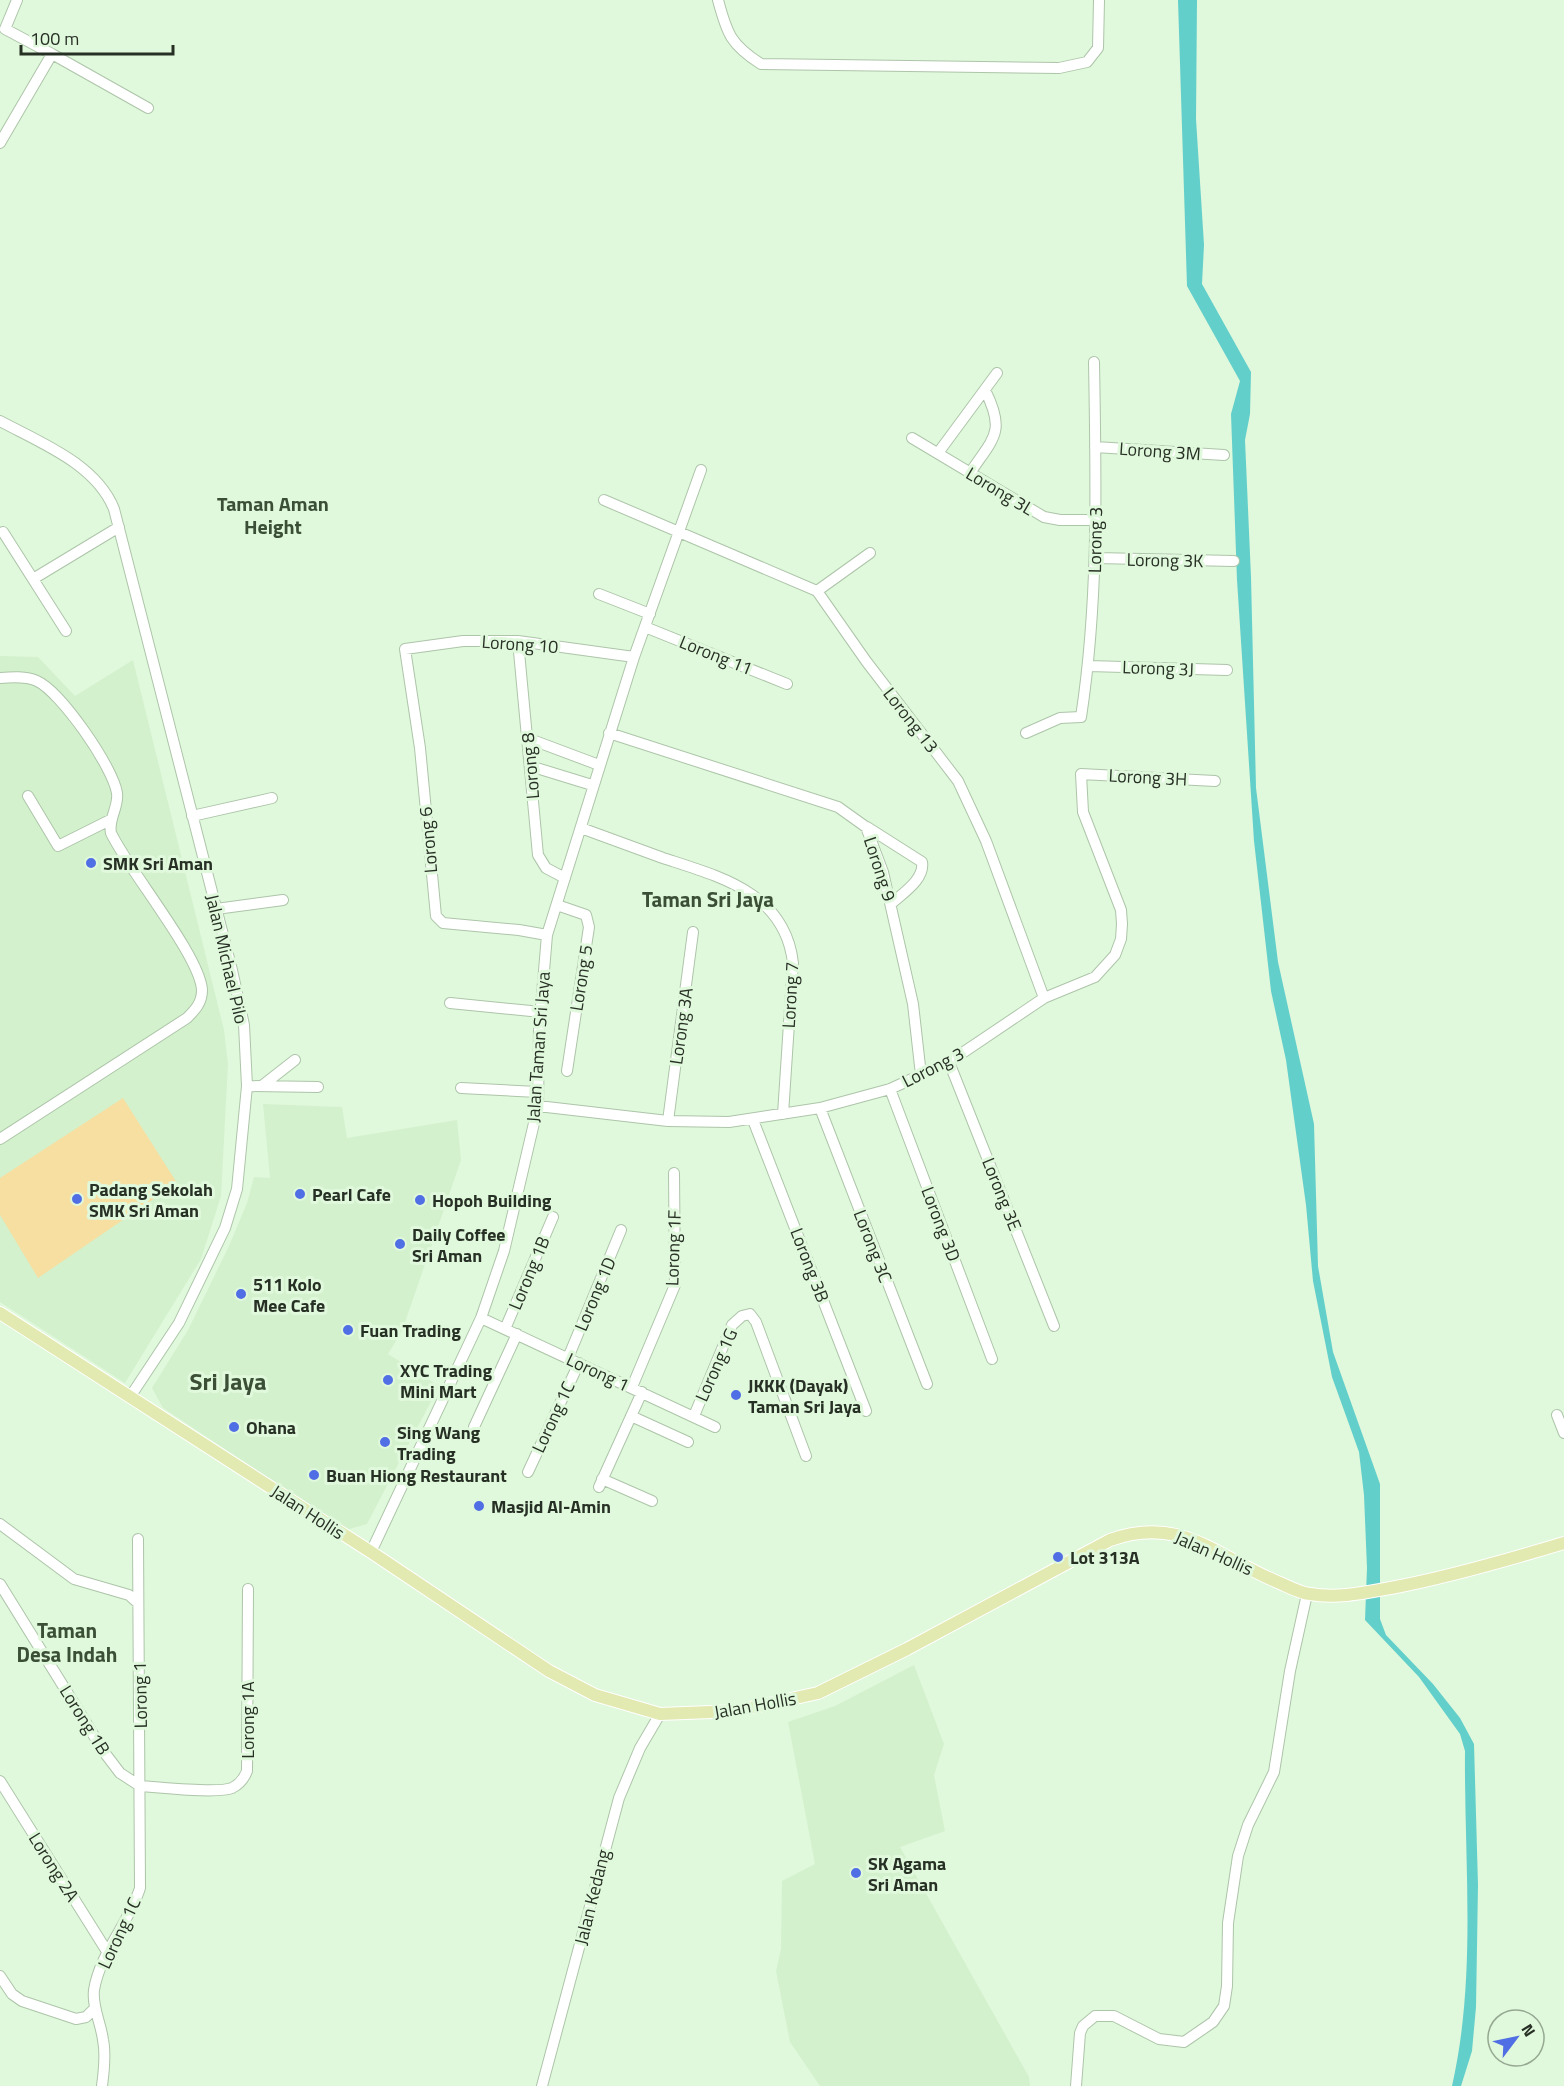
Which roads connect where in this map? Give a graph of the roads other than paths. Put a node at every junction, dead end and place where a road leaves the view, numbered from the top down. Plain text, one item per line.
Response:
1 (17, 0) edge
2 (718, 0) edge
3 (1099, 0) edge
4 (52, 54) junction
5 (148, 108) dead end
6 (0, 143) edge
7 (1094, 362) dead end
8 (997, 373) dead end
9 (985, 390) junction
10 (0, 421) edge
11 (912, 438) dead end
12 (1095, 447) junction
13 (938, 453) junction
14 (1224, 455) dead end
15 (700, 470) dead end
16 (970, 473) junction
17 (604, 501) dead end
18 (1096, 520) junction
19 (119, 527) junction
20 (678, 531) junction
21 (3, 532) dead end
22 (870, 553) dead end
23 (1096, 558) junction
24 (1233, 561) dead end
25 (33, 579) junction
26 (817, 591) junction
27 (600, 594) dead end
28 (650, 614) junction
29 (645, 627) junction
30 (66, 631) dead end
31 (518, 641) junction
32 (405, 649) joint
33 (634, 657) junction
34 (1089, 666) junction
35 (1227, 670) dead end
36 (0, 678) edge
37 (787, 684) dead end
38 (609, 733) junction
39 (1026, 733) dead end
40 (527, 738) junction
41 (599, 765) junction
42 (530, 766) junction
43 (1081, 774) joint
44 (1215, 781) dead end
45 (592, 784) junction
46 (28, 796) dead end
47 (272, 798) dead end
48 (192, 816) junction
49 (112, 819) junction
50 (866, 827) junction
51 (581, 828) junction
52 (565, 878) junction
53 (283, 900) dead end
54 (892, 903) junction
55 (556, 905) junction
56 (216, 909) junction
57 (693, 932) dead end
58 (547, 935) junction
59 (1044, 998) junction
60 (450, 1003) dead end
61 (541, 1012) junction
62 (295, 1060) dead end
63 (949, 1062) junction
64 (567, 1071) dead end
65 (921, 1075) junction
66 (247, 1086) junction
67 (263, 1086) junction
68 (318, 1087) dead end
69 (461, 1088) dead end
70 (890, 1089) junction
71 (537, 1092) junction
72 (538, 1106) junction
73 (820, 1108) junction
74 (783, 1114) junction
75 (753, 1120) junction
76 (668, 1121) junction
77 (0, 1139) edge
78 (674, 1173) dead end
79 (552, 1217) dead end
80 (621, 1230) dead end
81 (0, 1313) edge
82 (481, 1318) junction
83 (1054, 1326) dead end
84 (505, 1329) junction
85 (517, 1334) junction
86 (992, 1359) dead end
87 (573, 1360) junction
88 (927, 1384) dead end
89 (637, 1390) junction
90 (130, 1397) junction
91 (866, 1411) dead end
92 (1557, 1415) dead end
93 (631, 1416) junction
94 (694, 1416) junction
95 (474, 1427) dead end
96 (715, 1427) dead end
97 (1564, 1433) edge
98 (688, 1442) dead end
99 (806, 1456) dead end
100 (528, 1472) dead end
101 (652, 1501) dead end
102 (0, 1524) edge
103 (138, 1539) dead end
104 (1564, 1543) edge
105 (371, 1552) junction
106 (0, 1584) edge
107 (248, 1589) dead end
108 (1308, 1594) junction
109 (138, 1603) junction
110 (660, 1714) junction
111 (0, 1781) edge
112 (140, 1786) junction
113 (108, 1953) junction
114 (2, 1982) edge
115 (95, 2008) junction
116 (102, 2086) edge
117 (542, 2086) edge
118 (1076, 2086) edge

1 - 4 street
2 - 3 street
4 - 5 street
4 - 6 street
7 - 12 street, Lorong 3
8 - 9 street
9 - 13 street
9 - 16 street
10 - 19 street, Jalan Michael Pilo
11 - 13 street, Lorong 3L
12 - 14 street, Lorong 3M
12 - 18 street, Lorong 3
13 - 16 street, Lorong 3L
15 - 20 street, Jalan Taman Sri Jaya
16 - 18 street, Lorong 3L
17 - 20 street
18 - 23 street, Lorong 3
19 - 25 street
19 - 48 street, Jalan Michael Pilo
20 - 26 street
20 - 28 street, Jalan Taman Sri Jaya
21 - 25 street
22 - 26 street
23 - 24 street, Lorong 3K
23 - 34 street, Lorong 3
25 - 30 street
26 - 59 street, Lorong 13
27 - 28 street
28 - 29 street, Jalan Taman Sri Jaya
29 - 33 street, Jalan Taman Sri Jaya
29 - 37 street, Lorong 11
31 - 32 street, Lorong 10
31 - 33 street, Lorong 10
31 - 40 street, Lorong 8
32 - 58 street, Lorong 6
33 - 38 street, Jalan Taman Sri Jaya
34 - 35 street, Lorong 3J
34 - 39 street, Lorong 3
36 - 49 street
38 - 41 street, Jalan Taman Sri Jaya
38 - 50 street, Lorong 9
40 - 41 street
40 - 42 street, Lorong 8
41 - 45 street, Jalan Taman Sri Jaya
42 - 45 street
42 - 52 street, Lorong 8
43 - 44 street, Lorong 3H
43 - 59 street, Lorong 3
45 - 51 street, Jalan Taman Sri Jaya
46 - 49 street
47 - 48 street
48 - 56 street, Jalan Michael Pilo
49 - 77 street
50 - 54 street, Lorong 9
50 - 54 street
51 - 52 street, Jalan Taman Sri Jaya
51 - 74 street, Lorong 7
52 - 55 street, Jalan Taman Sri Jaya
53 - 56 street
54 - 65 street, Lorong 9
55 - 58 street, Jalan Taman Sri Jaya
55 - 64 street, Lorong 5
56 - 66 street, Jalan Michael Pilo
57 - 76 street, Lorong 3A
58 - 61 street, Jalan Taman Sri Jaya
59 - 63 street, Lorong 3
60 - 61 street
61 - 71 street, Jalan Taman Sri Jaya
62 - 67 street
63 - 65 street, Lorong 3
63 - 83 street, Lorong 3E
65 - 70 street, Lorong 3
66 - 67 street
66 - 90 street, Jalan Michael Pilo
67 - 68 street
69 - 71 street
70 - 73 street, Lorong 3
70 - 86 street, Lorong 3D
71 - 72 street, Jalan Taman Sri Jaya
72 - 76 street, Lorong 3
72 - 82 street, Jalan Taman Sri Jaya
73 - 74 street, Lorong 3
73 - 88 street, Lorong 3C
74 - 75 street, Lorong 3
75 - 76 street, Lorong 3
75 - 91 street, Lorong 3B
78 - 89 street, Lorong 1F
79 - 84 street, Lorong 1B
80 - 87 street, Lorong 1D
81 - 90 main road, Jalan Hollis
82 - 84 street, Lorong 1
82 - 105 street, Jalan Taman Sri Jaya
84 - 85 street, Lorong 1
85 - 87 street, Lorong 1
85 - 95 street
87 - 89 street, Lorong 1
87 - 100 street, Lorong 1C
89 - 93 street, Lorong 1F
89 - 94 street, Lorong 1
90 - 105 main road, Jalan Hollis
92 - 97 street
93 - 98 street
93 - 101 street, Lorong 1F
94 - 96 street, Lorong 1
94 - 99 street, Lorong 1G
102 - 109 street
103 - 109 street, Lorong 1
104 - 108 main road, Jalan Hollis
105 - 110 main road, Jalan Hollis
106 - 112 street, Lorong 1B
107 - 112 street, Lorong 1A
108 - 110 main road, Jalan Hollis
108 - 118 street
109 - 112 street, Lorong 1
110 - 117 street, Jalan Kedang
111 - 113 street, Lorong 2A
112 - 113 street, Lorong 1C
113 - 115 street, Lorong 1C
114 - 115 street
115 - 116 street

